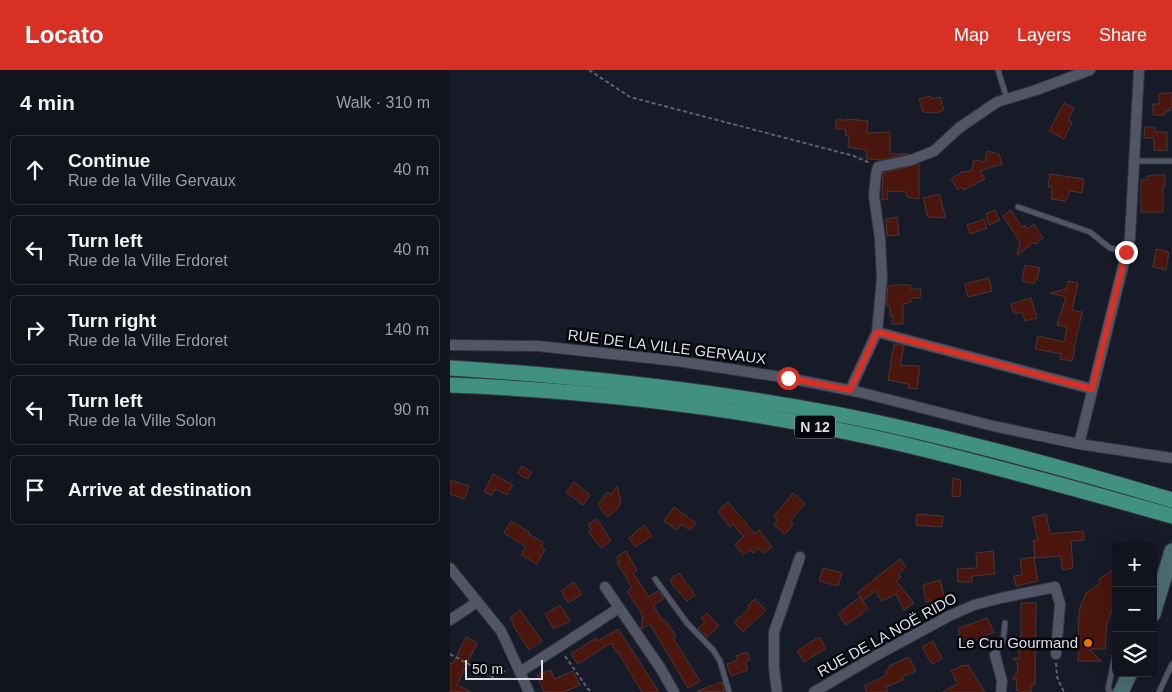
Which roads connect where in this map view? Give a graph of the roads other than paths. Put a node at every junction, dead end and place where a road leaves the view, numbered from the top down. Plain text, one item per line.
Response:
1 (998, 70) edge
2 (1090, 70) edge
3 (1139, 70) edge
4 (1007, 99) junction
5 (1134, 161) junction
6 (1172, 161) edge
7 (1018, 207) dead end
8 (1126, 252) junction
9 (877, 332) junction
10 (450, 345) edge
11 (450, 368) edge
12 (450, 385) edge
13 (1092, 389) junction
14 (850, 390) junction
15 (1079, 444) junction
16 (1172, 458) edge
17 (1172, 500) edge
18 (1172, 516) edge
19 (1172, 551) edge
20 (800, 557) dead end
21 (450, 568) edge
22 (655, 579) dead end
23 (605, 587) dead end
24 (1157, 601) edge
25 (477, 602) junction
26 (619, 608) junction
27 (450, 620) edge
28 (1004, 623) dead end
29 (1056, 654) road end
30 (996, 655) joint
31 (1172, 664) edge
32 (518, 670) junction
33 (1112, 670) edge
34 (1128, 677) edge
35 (529, 692) edge
36 (674, 692) edge
37 (729, 692) edge
38 (777, 692) edge
39 (814, 692) edge
40 (1002, 692) edge
41 (1110, 692) edge
42 (1121, 692) edge
43 (1159, 692) edge

1 - 4 lane
2 - 4 street
3 - 5 street
4 - 9 street
5 - 6 lane
5 - 8 street
7 - 8 lane
8 - 13 street
9 - 13 street
9 - 14 street
10 - 14 street, RUE DE LA VILLE GERVAUX
11 - 17 highway, N 12
12 - 18 highway, N 12
13 - 15 street
14 - 15 street, RUE DE LA VILLE GERVAUX
15 - 16 street, RUE DE LA VILLE GERVAUX
19 - 24 main road
20 - 38 street
21 - 25 street
22 - 37 lane
23 - 26 street
25 - 27 street
25 - 32 street
26 - 32 street
26 - 36 street
28 - 30 lane
29 - 39 street, RUE DE LA NOË RIDO
30 - 40 street
31 - 43 lane
32 - 35 street
33 - 41 lane
34 - 42 main road

